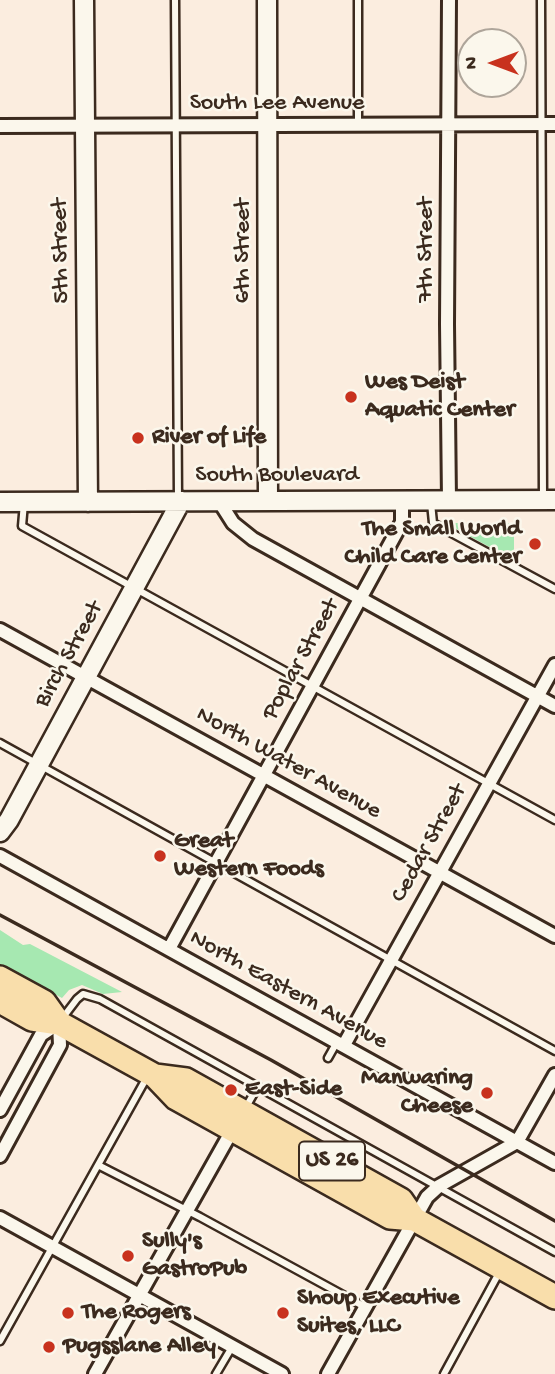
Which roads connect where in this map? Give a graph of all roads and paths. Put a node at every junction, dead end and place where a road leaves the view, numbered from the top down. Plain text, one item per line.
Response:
1 (84, 0) edge
2 (175, 0) edge
3 (267, 0) edge
4 (358, 0) edge
5 (449, 0) edge
6 (541, 0) edge
7 (358, 124) junction
8 (540, 124) junction
9 (555, 124) edge
10 (175, 125) junction
11 (268, 125) junction
12 (449, 125) junction
13 (0, 126) edge
14 (84, 126) junction
15 (402, 500) junction
16 (440, 500) junction
17 (549, 500) edge
18 (180, 501) junction
19 (219, 501) junction
20 (268, 501) junction
21 (0, 502) edge
22 (24, 502) junction
23 (88, 502) junction
24 (135, 587) junction
25 (555, 589) edge
26 (360, 598) junction
27 (0, 629) edge
28 (555, 665) edge
29 (86, 677) junction
30 (312, 686) junction
31 (537, 696) junction
32 (555, 706) edge
33 (0, 743) edge
34 (39, 764) junction
35 (263, 775) junction
36 (488, 785) junction
37 (555, 820) edge
38 (0, 832) edge
39 (0, 856) edge
40 (215, 863) junction
41 (440, 871) junction
42 (555, 936) edge
43 (169, 949) junction
44 (389, 961) junction
45 (0, 978) edge
46 (0, 1001) edge
47 (59, 1023) junction
48 (340, 1044) junction
49 (555, 1051) edge
50 (328, 1058) dead end
51 (152, 1074) junction
52 (555, 1075) edge
53 (258, 1086) junction
54 (0, 1110) edge
55 (238, 1120) junction
56 (517, 1142) junction
57 (0, 1156) edge
58 (555, 1163) edge
59 (98, 1165) junction
60 (439, 1186) junction
61 (185, 1211) junction
62 (0, 1218) edge
63 (414, 1219) junction
64 (53, 1247) junction
65 (555, 1252) edge
66 (501, 1268) junction
67 (139, 1294) junction
68 (555, 1297) edge
69 (365, 1307) junction
70 (0, 1341) edge
71 (232, 1347) junction
72 (95, 1374) edge
73 (216, 1374) edge
74 (282, 1374) edge
75 (328, 1374) edge
76 (444, 1374) edge

1 - 14 street, 5th Street
2 - 10 lane
3 - 11 street, 6th Street
4 - 7 lane
5 - 12 street, 7th Street
6 - 8 lane
7 - 11 street, South Lee Avenue
7 - 12 street, South Lee Avenue
8 - 9 street, South Lee Avenue
8 - 12 street, South Lee Avenue
8 - 17 lane
10 - 11 street, South Lee Avenue
10 - 14 street, South Lee Avenue
10 - 18 lane
11 - 20 street, 6th Street
12 - 16 street, 7th Street
13 - 14 street, South Lee Avenue
14 - 23 street, 5th Street
15 - 16 street, South Boulevard
15 - 20 street, South Boulevard
15 - 26 street, Poplar Street
16 - 17 street, South Boulevard
16 - 25 lane
18 - 19 street, South Boulevard
18 - 23 street, South Boulevard
18 - 24 street, Birch Street
19 - 20 street, South Boulevard
19 - 26 street
21 - 22 street, South Boulevard
22 - 23 street, South Boulevard
22 - 24 lane
24 - 29 street, Birch Street
24 - 30 lane
26 - 30 street, Poplar Street
26 - 31 street
27 - 29 street, North Water Avenue
28 - 31 street, Cedar Street
29 - 34 street, Birch Street
29 - 35 street, North Water Avenue
30 - 35 street, Poplar Street
30 - 36 lane
31 - 32 street
31 - 36 street, Cedar Street
33 - 34 lane
34 - 38 street, Birch Street
34 - 40 lane
35 - 40 street, Poplar Street
35 - 41 street, North Water Avenue
36 - 37 lane
36 - 41 street, Cedar Street
39 - 43 street, North Eastern Avenue
40 - 43 street, Poplar Street
40 - 44 lane
41 - 42 street, North Water Avenue
41 - 44 street, Cedar Street
43 - 48 street, North Eastern Avenue
44 - 48 street, Cedar Street
44 - 49 lane
45 - 47 highway, US 26
46 - 47 highway, US 26
47 - 51 highway, US 26
47 - 53 lane
47 - 54 street
47 - 57 street
48 - 50 lane
48 - 56 street, North Eastern Avenue
51 - 55 highway, US 26
51 - 59 lane
52 - 56 street
53 - 55 lane
53 - 60 lane
55 - 61 street
55 - 63 highway, US 26
56 - 58 street, North Eastern Avenue
56 - 60 street
59 - 61 lane
59 - 64 lane
60 - 63 street
60 - 65 lane
61 - 67 street
61 - 69 lane
62 - 64 street
63 - 66 highway, US 26
63 - 69 street
64 - 67 street
64 - 70 lane
66 - 68 highway, US 26
66 - 76 lane
67 - 71 street
67 - 72 street
69 - 75 street
71 - 73 lane
71 - 74 street

